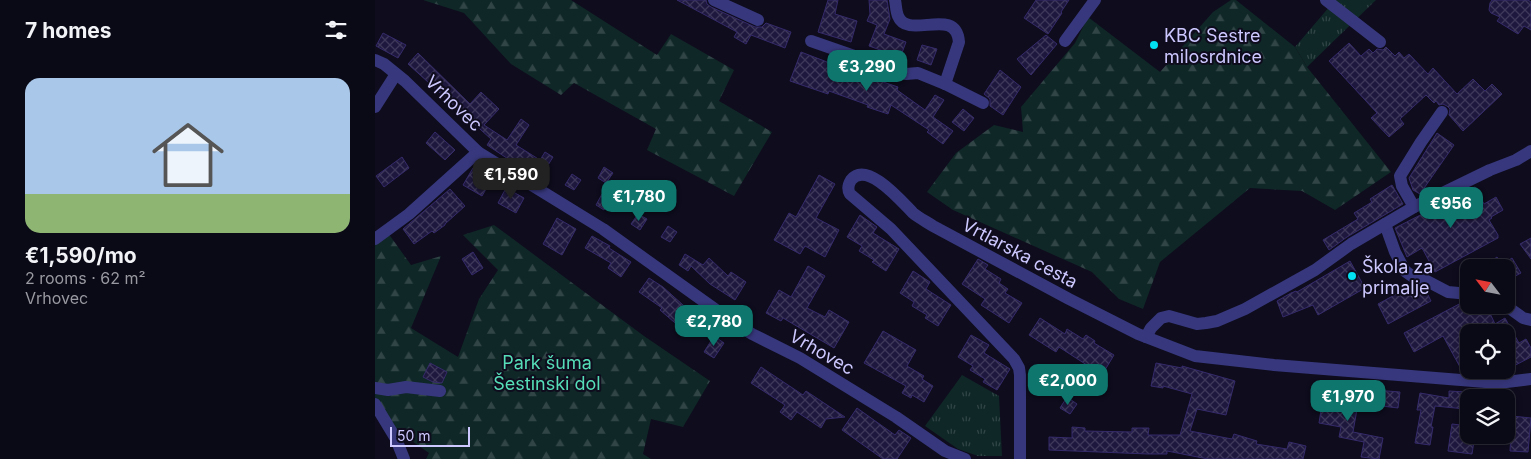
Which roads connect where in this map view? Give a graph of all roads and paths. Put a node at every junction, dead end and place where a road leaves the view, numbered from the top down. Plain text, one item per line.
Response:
1 (715, 0) edge
2 (895, 0) edge
3 (1095, 0) edge
4 (1326, 0) edge
5 (758, 20) dead end
6 (811, 41) dead end
7 (1065, 41) dead end
8 (1380, 42) dead end
9 (375, 60) edge
10 (396, 74) junction
11 (945, 84) junction
12 (983, 103) dead end
13 (375, 107) edge
14 (1442, 112) dead end
15 (1531, 151) edge
16 (478, 152) junction
17 (1414, 207) junction
18 (1385, 224) junction
19 (375, 239) edge
20 (1460, 293) edge
21 (1515, 312) edge
22 (1531, 320) edge
23 (1146, 338) junction
24 (1531, 379) edge
25 (375, 388) edge
26 (440, 391) dead end
27 (375, 404) edge
28 (404, 459) edge
29 (965, 459) edge
30 (1020, 459) edge

1 - 5 street
2 - 11 street
3 - 7 street
4 - 8 street
6 - 11 street
9 - 10 street, Vrhovec
10 - 13 street
10 - 16 street, Vrhovec
11 - 12 street
14 - 17 street
15 - 17 street
16 - 19 street
16 - 29 street, Vrhovec
17 - 18 street
18 - 20 street
18 - 23 street
21 - 22 street
23 - 24 street, Vrtlarska cesta
23 - 30 street, Vrtlarska cesta
25 - 26 street
27 - 28 street

